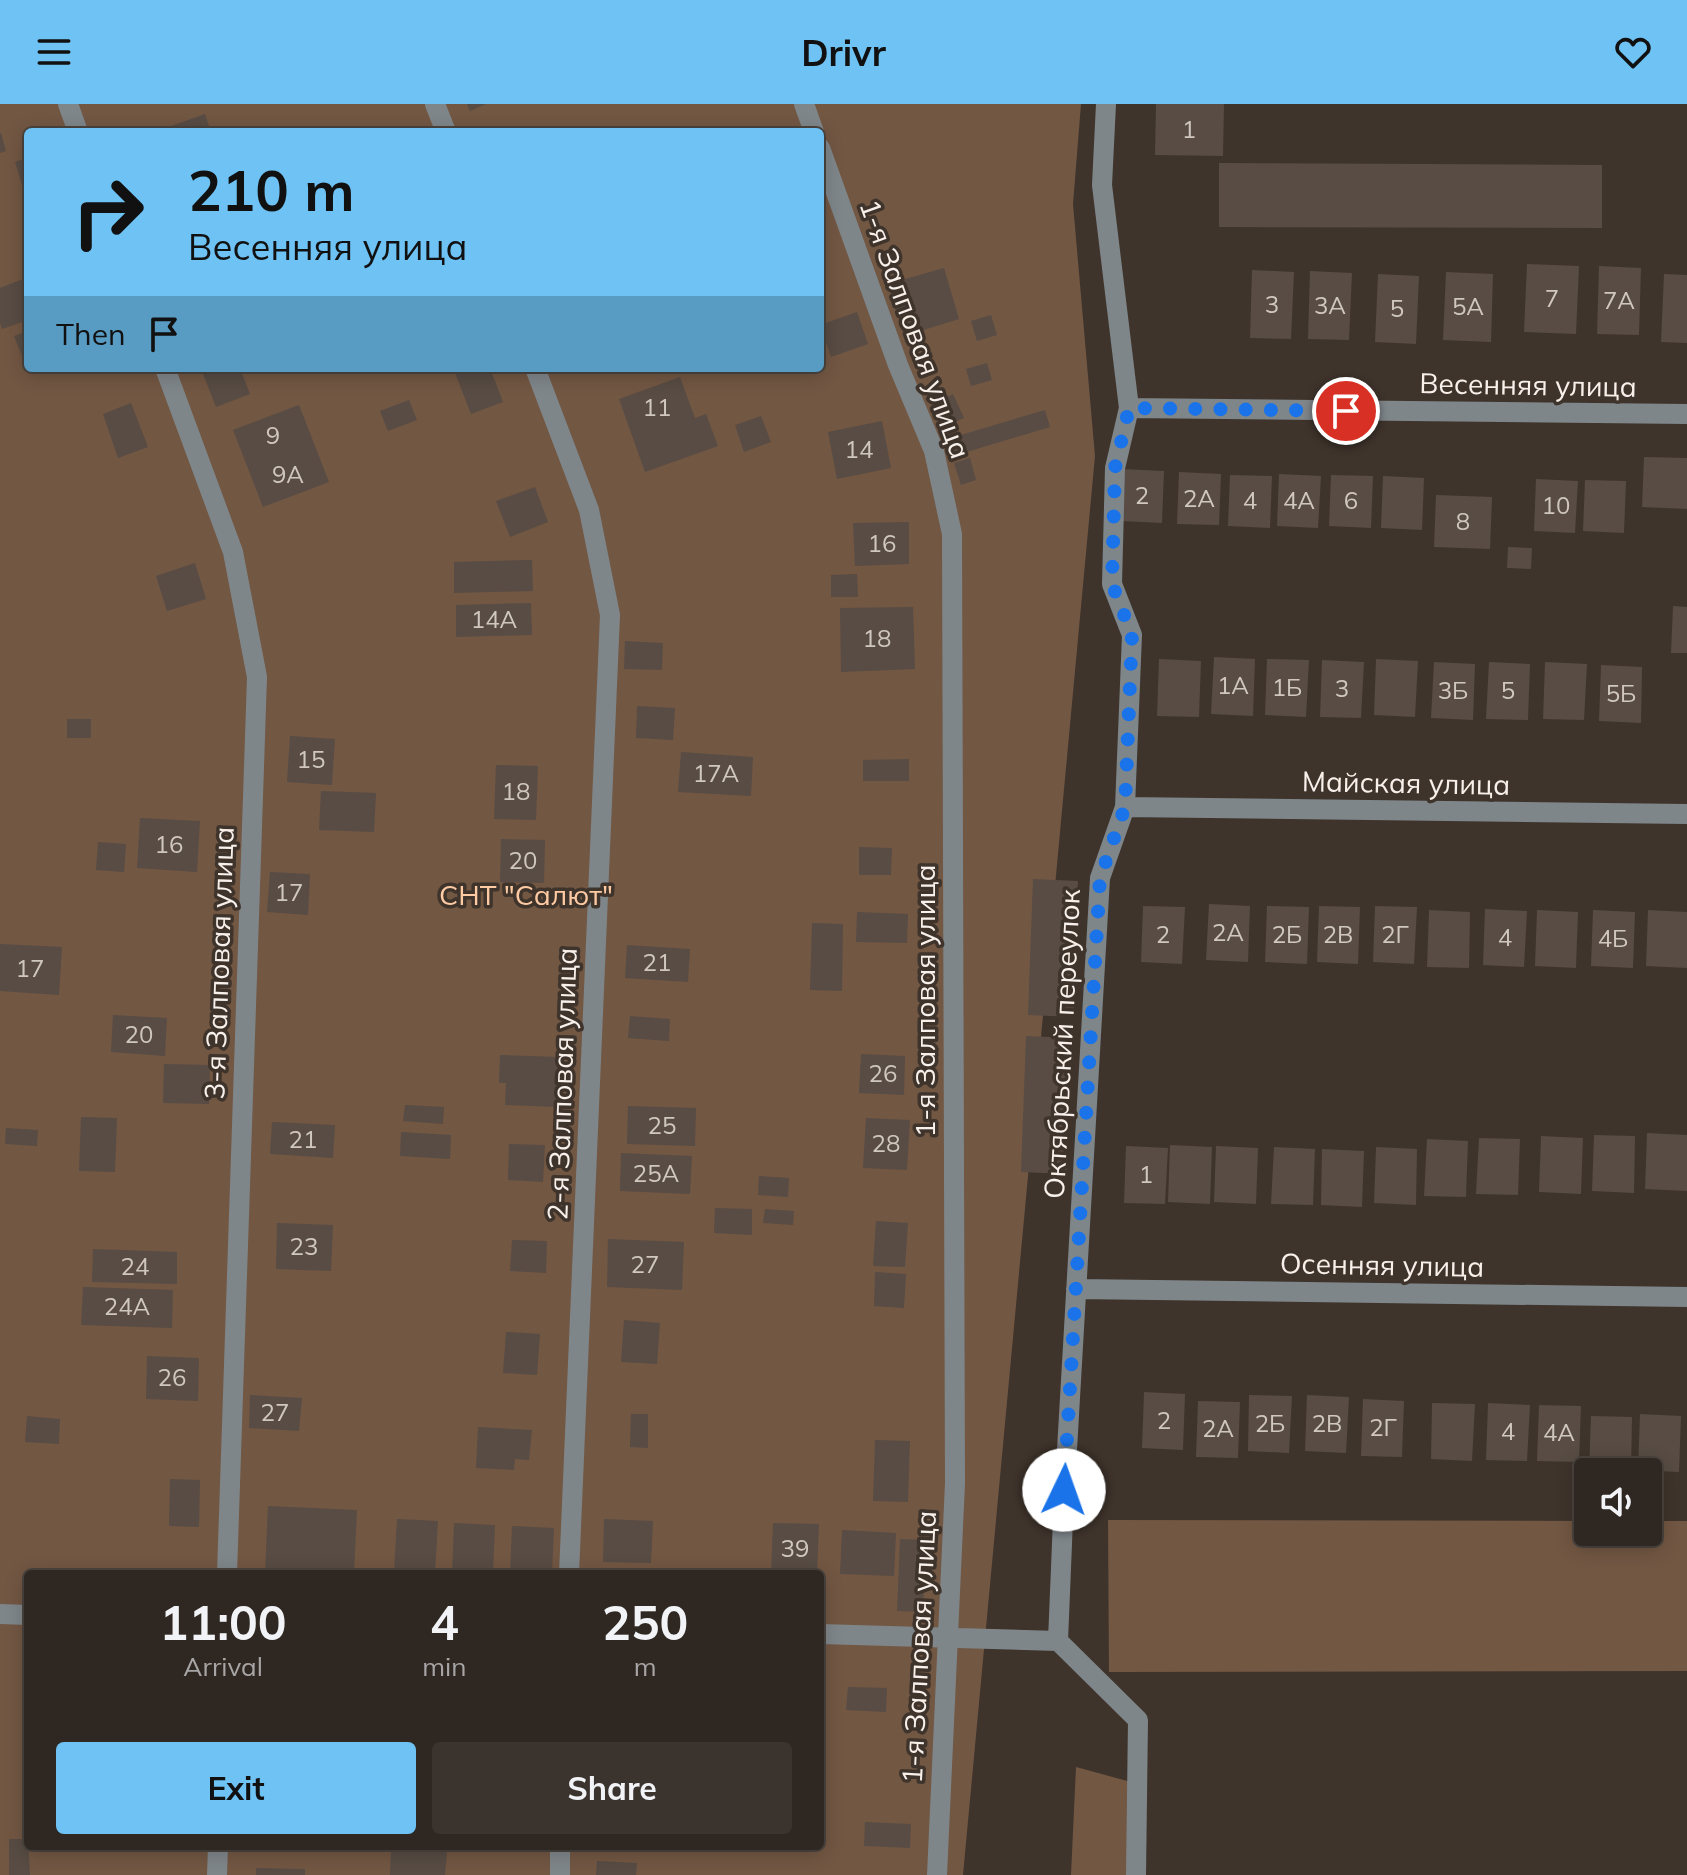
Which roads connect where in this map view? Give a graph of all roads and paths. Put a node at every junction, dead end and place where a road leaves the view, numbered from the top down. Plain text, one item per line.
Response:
1 (68, 104) edge
2 (435, 104) edge
3 (804, 104) edge
4 (1106, 104) edge
5 (77, 128) edge
6 (444, 128) edge
7 (813, 128) edge
8 (824, 159) edge
9 (166, 372) edge
10 (537, 372) edge
11 (1129, 408) junction
12 (1687, 414) edge
13 (1125, 807) junction
14 (1687, 814) edge
15 (1076, 1289) junction
16 (1687, 1297) edge
17 (227, 1570) edge
18 (569, 1570) edge
19 (0, 1614) edge
20 (24, 1615) edge
21 (824, 1634) edge
22 (947, 1638) junction
23 (1058, 1641) junction
24 (218, 1850) edge
25 (560, 1850) edge
26 (217, 1875) edge
27 (560, 1875) edge
28 (937, 1875) edge
29 (1136, 1875) edge

1 - 5 street
2 - 6 street
3 - 7 street
4 - 11 street, Октябрьский переулок
8 - 22 street, 1-я Залповая улица
9 - 17 street, 3-я Залповая улица
10 - 18 street, 2-я Залповая улица
11 - 12 street, Весенняя улица
11 - 13 street, Октябрьский переулок
13 - 14 street, Майская улица
13 - 15 street, Октябрьский переулок
15 - 16 street, Осенняя улица
15 - 23 street, Октябрьский переулок
19 - 20 street
21 - 22 street
22 - 23 street
22 - 28 street, 1-я Залповая улица
23 - 29 street
24 - 26 street
25 - 27 street

